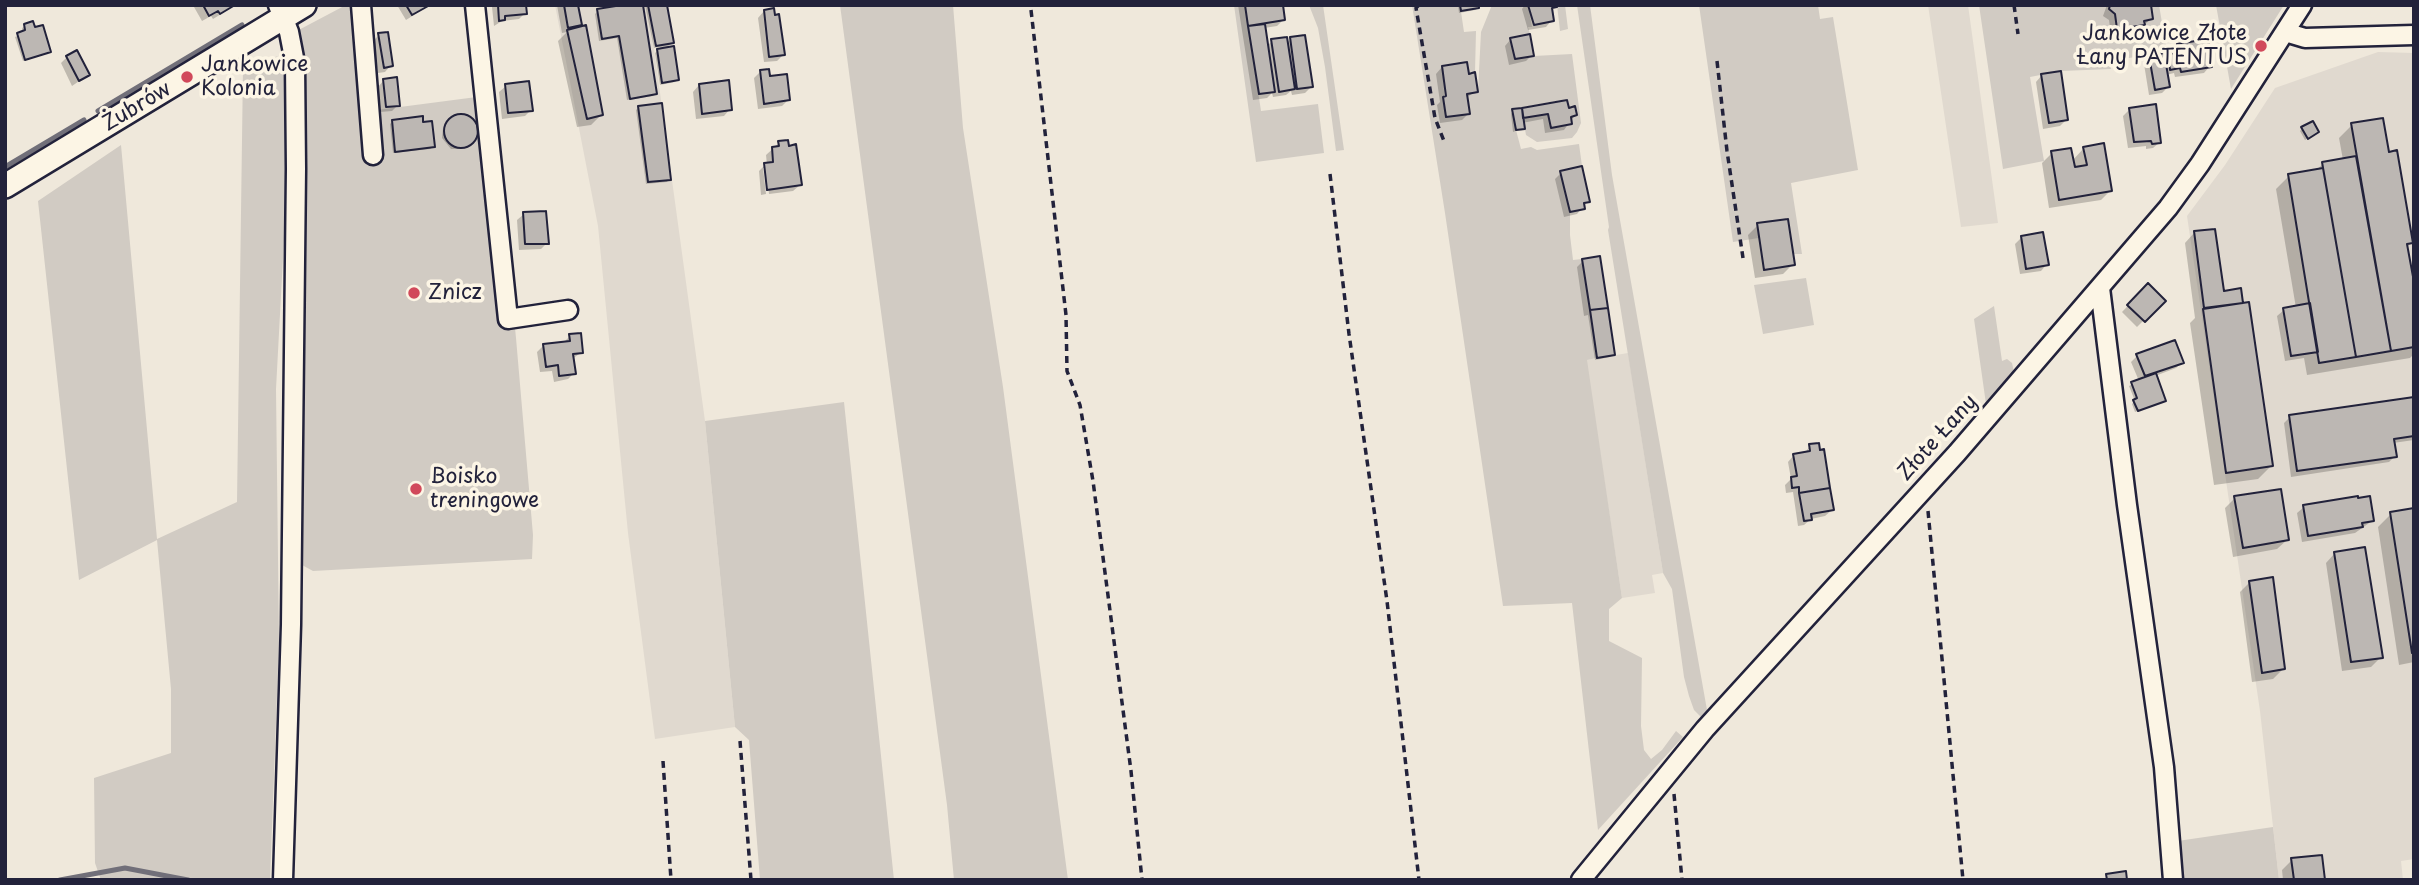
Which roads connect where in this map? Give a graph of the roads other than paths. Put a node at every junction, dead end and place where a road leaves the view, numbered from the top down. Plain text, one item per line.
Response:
1 (304, 5) edge
2 (361, 5) edge
3 (475, 5) edge
4 (2302, 5) edge
5 (281, 12) edge
6 (2285, 32) junction
7 (2414, 35) edge
8 (373, 155) dead end
9 (5, 186) edge
10 (2100, 288) junction
11 (568, 310) dead end
12 (283, 880) edge
13 (1581, 880) edge
14 (2173, 880) edge

1 - 5 main road, Żubrów
2 - 8 street
3 - 11 street
4 - 6 street, Złote Łany
5 - 9 main road, Żubrów
5 - 12 street
6 - 7 street
6 - 10 street, Złote Łany
10 - 13 street, Złote Łany
10 - 14 street

